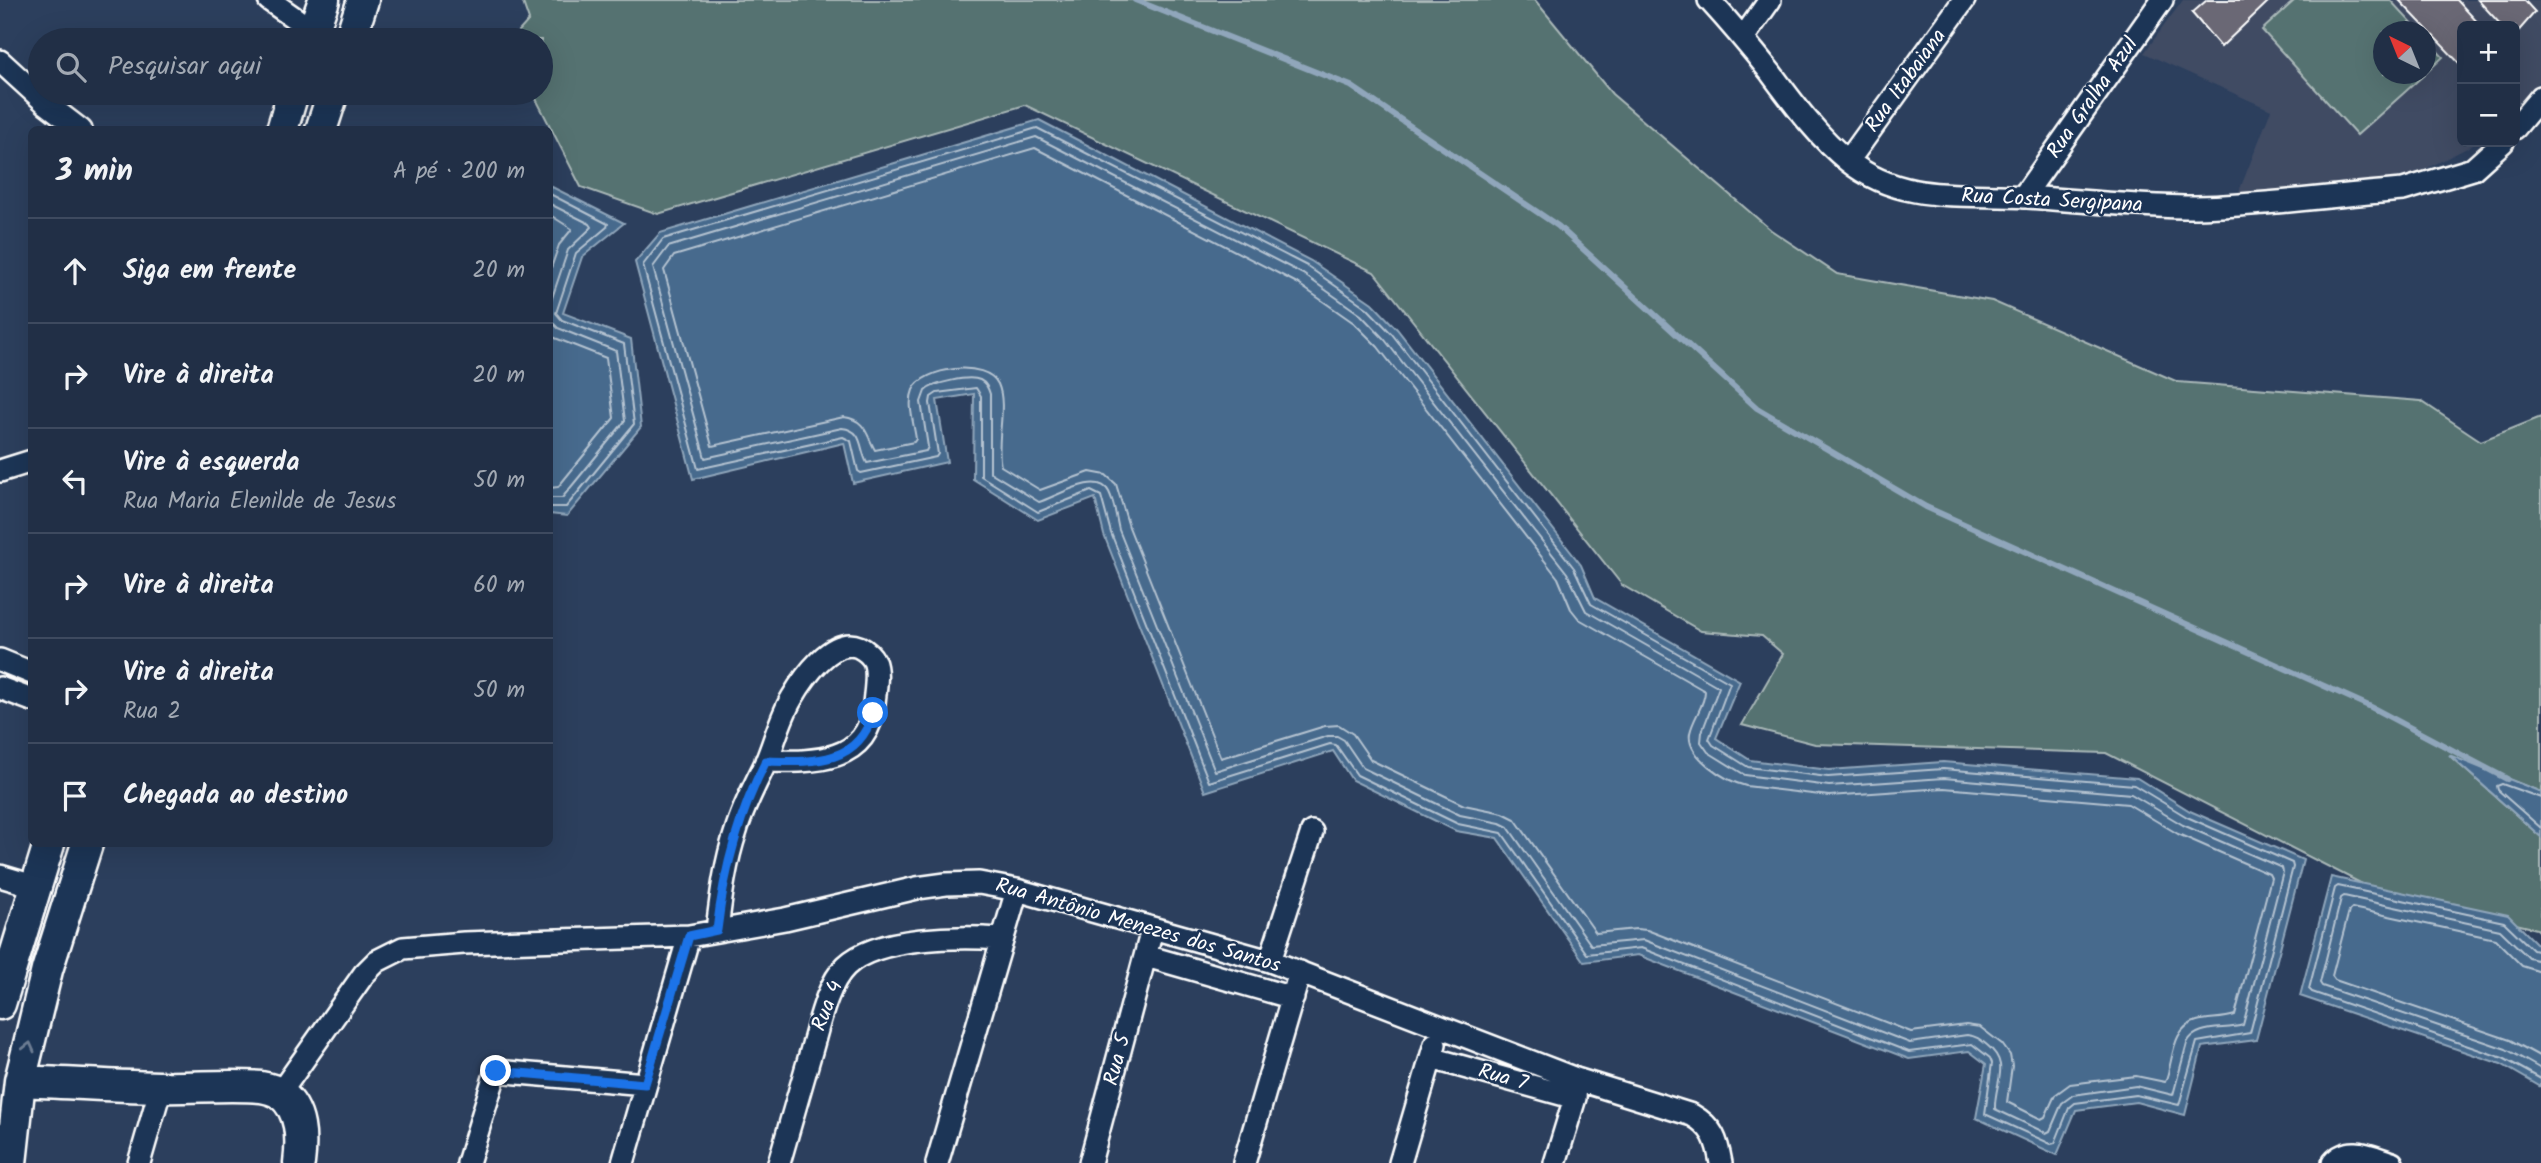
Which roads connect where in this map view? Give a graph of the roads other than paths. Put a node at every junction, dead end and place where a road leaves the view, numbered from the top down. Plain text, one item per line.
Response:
1 (270, 0) edge
2 (324, 0) edge
3 (363, 0) edge
4 (1709, 0) edge
5 (1770, 0) edge
6 (1964, 0) edge
7 (2162, 0) edge
8 (303, 28) edge
9 (315, 28) edge
10 (354, 28) edge
11 (1743, 38) junction
12 (0, 61) edge
13 (28, 87) edge
14 (2541, 97) edge
15 (48, 105) edge
16 (289, 105) edge
17 (329, 105) edge
18 (2520, 122) edge
19 (76, 126) edge
20 (283, 126) edge
21 (322, 126) edge
22 (2497, 147) edge
23 (1848, 161) junction
24 (2023, 197) junction
25 (28, 462) edge
26 (0, 471) edge
27 (0, 660) edge
28 (28, 671) edge
29 (0, 688) edge
30 (28, 698) edge
31 (766, 761) junction
32 (1312, 832) dead end
33 (48, 847) edge
34 (86, 847) edge
35 (0, 876) edge
36 (34, 886) junction
37 (1017, 890) junction
38 (717, 930) junction
39 (1152, 930) junction
40 (689, 936) junction
41 (1001, 939) junction
42 (1146, 956) junction
43 (1270, 961) junction
44 (1300, 972) junction
45 (1293, 998) junction
46 (0, 1004) edge
47 (1440, 1028) junction
48 (1431, 1058) junction
49 (20, 1081) junction
50 (645, 1084) junction
51 (161, 1087) junction
52 (1575, 1088) junction
53 (280, 1093) junction
54 (11, 1163) edge
55 (139, 1163) edge
56 (299, 1163) edge
57 (468, 1163) edge
58 (623, 1163) edge
59 (779, 1163) edge
60 (937, 1163) edge
61 (1090, 1163) edge
62 (1244, 1163) edge
63 (1400, 1163) edge
64 (1555, 1163) edge
65 (1721, 1163) edge
66 (2333, 1163) edge
67 (2392, 1163) edge

1 - 8 street
2 - 9 street
3 - 10 street
4 - 11 street, Rua Costa Sergipana
5 - 11 street
6 - 23 street, Rua Itabaiana
7 - 24 street, Rua Gralha Azul
11 - 23 street, Rua Costa Sergipana
12 - 13 street
14 - 18 street
15 - 19 street
16 - 20 street
17 - 21 street
22 - 24 street, Rua Costa Sergipana
23 - 24 street, Rua Costa Sergipana
25 - 26 street
27 - 28 street
29 - 30 street
31 - 31 street
31 - 38 street
32 - 43 street
33 - 36 street
49 -> 34 street
35 - 36 street
36 - 46 street
37 - 38 street, Rua Antônio Menezes dos Santos
37 - 39 street, Rua Antônio Menezes dos Santos
37 - 41 street
38 - 40 street, Rua Antônio Menezes dos Santos
39 - 42 street, Rua 5
39 - 43 street, Rua Antônio Menezes dos Santos
40 - 50 street
40 - 53 street, Rua Antônio Menezes dos Santos
41 - 59 street, Rua 4
41 - 60 street
42 - 45 street
42 - 61 street, Rua 5
43 - 44 street, Rua Antônio Menezes dos Santos
44 - 45 street
44 - 47 street, Rua Antônio Menezes dos Santos
45 - 62 street
47 - 48 street
47 - 52 street, Rua Antônio Menezes dos Santos
48 - 52 street, Rua 7
48 - 63 street
49 - 51 street
49 - 54 street
50 - 57 street
50 - 58 street
51 - 53 street
51 - 55 street
52 - 64 street
52 - 65 street, Rua Antônio Menezes dos Santos
53 - 56 street
66 - 67 street

